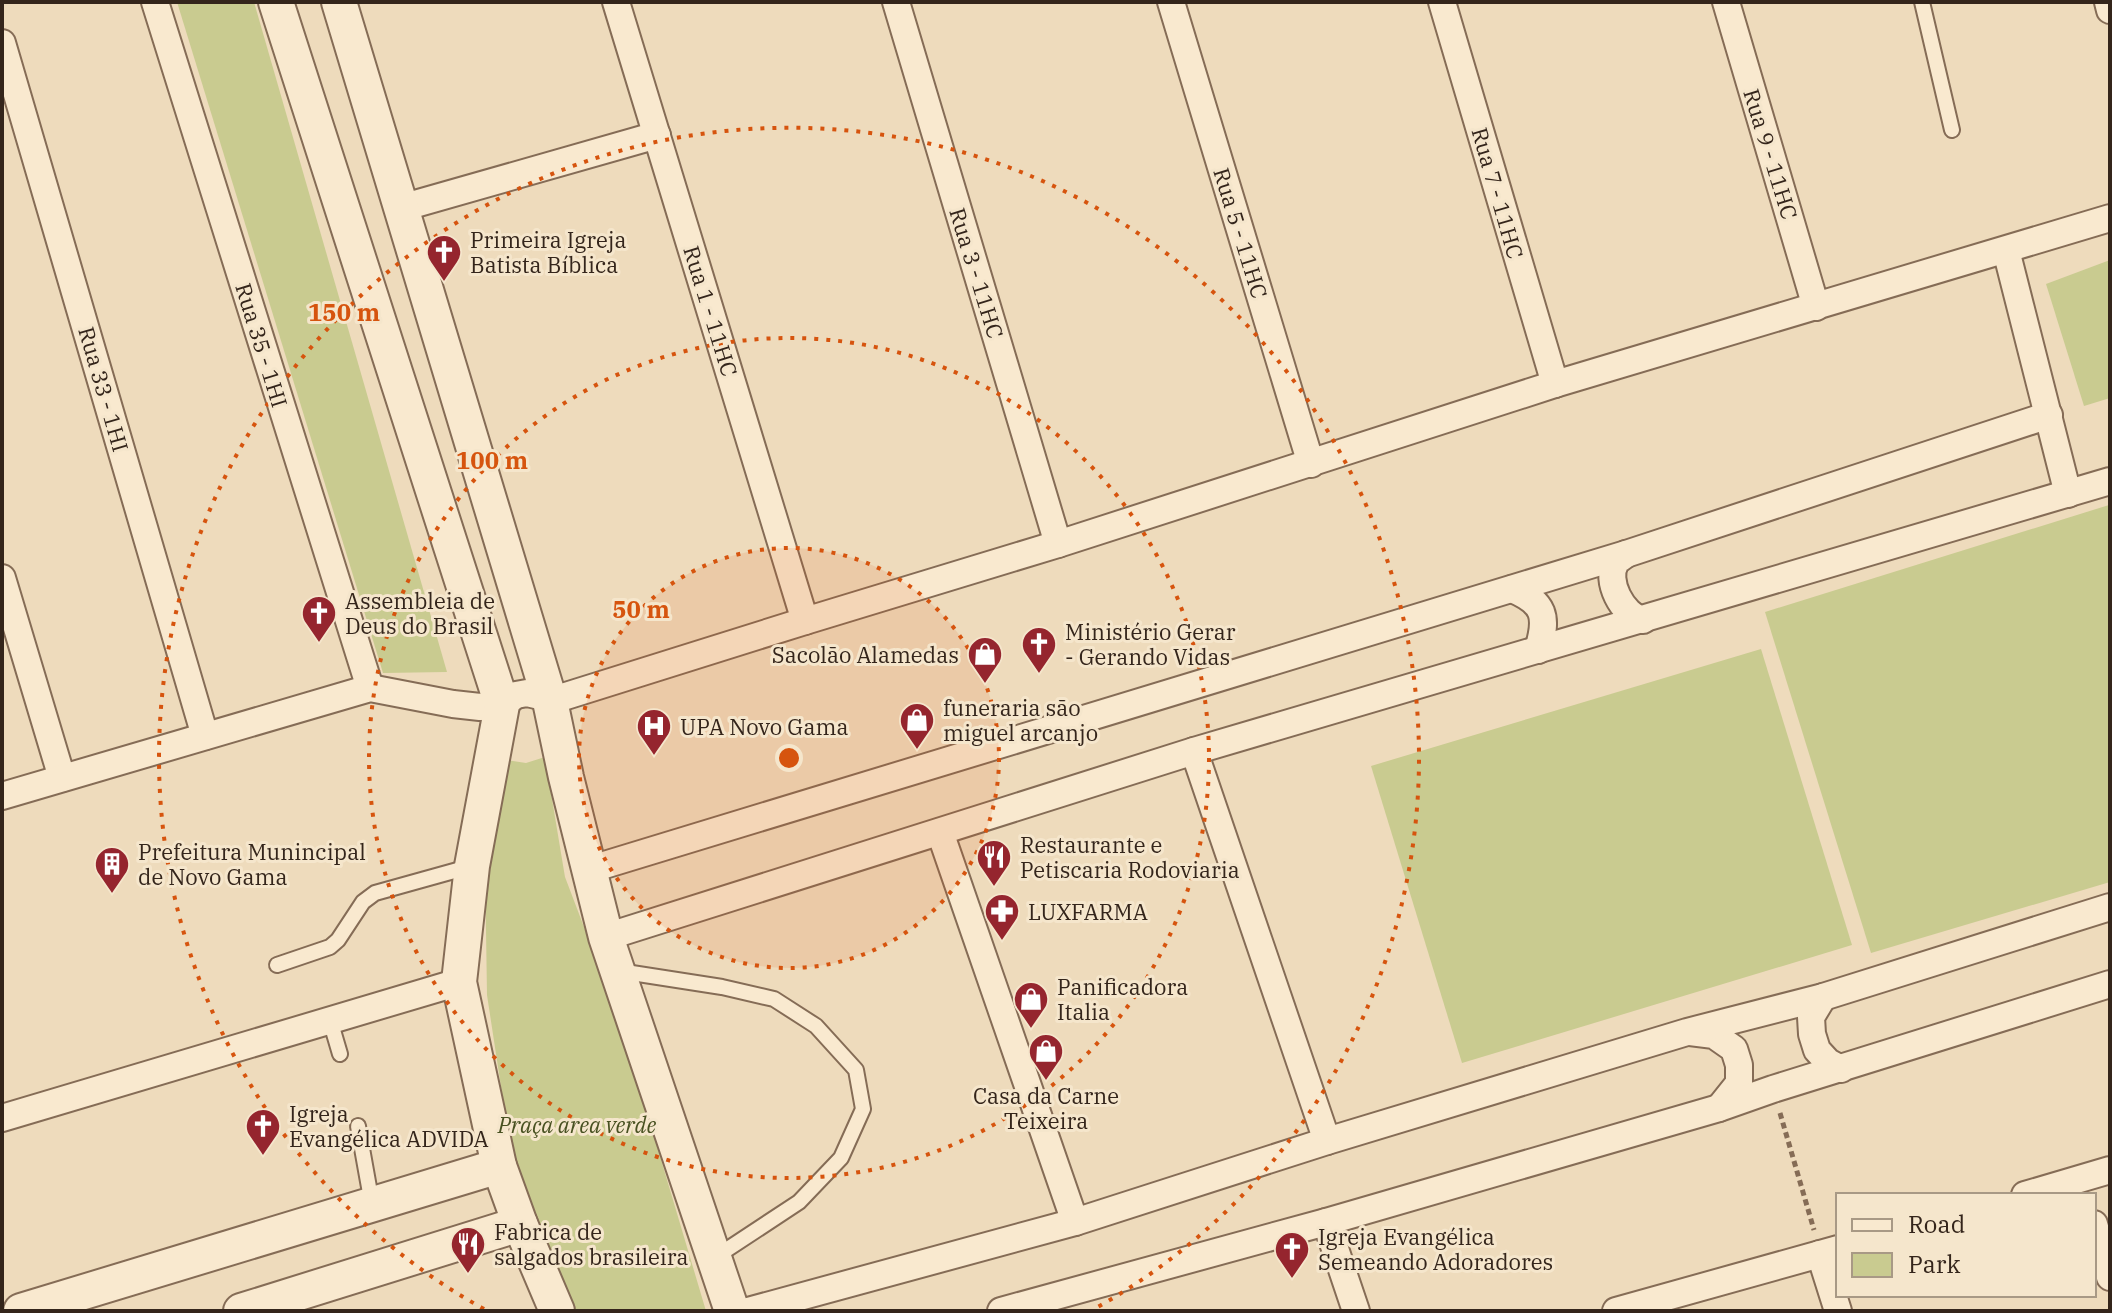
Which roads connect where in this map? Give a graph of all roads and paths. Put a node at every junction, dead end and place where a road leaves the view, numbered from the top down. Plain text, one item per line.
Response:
1 (155, 2) edge
2 (276, 2) edge
3 (339, 2) edge
4 (616, 2) edge
5 (896, 2) edge
6 (1171, 2) edge
7 (1442, 2) edge
8 (1726, 2) edge
9 (1922, 2) edge
10 (2108, 2) edge
11 (2110, 10) edge
12 (2, 43) edge
13 (1952, 130) dead end
14 (657, 135) junction
15 (401, 208) junction
16 (2110, 218) edge
17 (2006, 250) junction
18 (1816, 307) junction
19 (1555, 384) junction
20 (2049, 415) junction
21 (1311, 464) junction
22 (2110, 481) edge
23 (2068, 494) junction
24 (1058, 544) junction
25 (1626, 554) junction
26 (2, 578) edge
27 (1512, 589) junction
28 (1643, 620) junction
29 (805, 621) junction
30 (1538, 650) junction
31 (370, 688) junction
32 (550, 701) junction
33 (502, 705) junction
34 (205, 736) junction
35 (1194, 751) junction
36 (62, 778) junction
37 (2, 796) edge
38 (940, 832) junction
39 (472, 866) junction
40 (588, 870) junction
41 (2110, 907) edge
42 (606, 937) junction
43 (277, 965) dead end
44 (617, 970) junction
45 (459, 982) junction
46 (2110, 984) edge
47 (1823, 997) junction
48 (330, 1020) junction
49 (1687, 1032) junction
50 (340, 1054) dead end
51 (1841, 1069) junction
52 (1773, 1089) junction
53 (1719, 1108) junction
54 (2, 1118) edge
55 (358, 1126) dead end
56 (1327, 1141) junction
57 (499, 1166) junction
58 (2110, 1170) edge
59 (2082, 1187) edge
60 (2039, 1193) edge
61 (372, 1204) junction
62 (1075, 1222) junction
63 (1326, 1222) junction
64 (520, 1224) junction
65 (2096, 1232) edge
66 (1829, 1252) edge
67 (714, 1258) junction
68 (2110, 1277) edge
69 (21, 1311) edge
70 (241, 1311) edge
71 (557, 1311) edge
72 (732, 1311) edge
73 (748, 1311) edge
74 (1001, 1311) edge
75 (1356, 1311) edge
76 (1616, 1311) edge
77 (1838, 1311) edge

1 - 31 street, Rua 35 - 1HI
2 - 33 street
3 - 15 street
4 - 14 street, Rua 1 - 11HC
5 - 24 street, Rua 3 - 11HC
6 - 21 street, Rua 5 - 11HC
7 - 19 street, Rua 7 - 11HC
8 - 18 street, Rua 9 - 11HC
9 - 13 lane
10 - 11 street
12 - 34 street, Rua 33 - 1HI
14 - 15 street
14 - 29 street, Rua 1 - 11HC
15 - 32 street
16 - 17 street
17 - 18 street
17 - 20 street
18 - 19 street
19 - 21 street
20 - 23 street
20 - 25 street
21 - 24 street
22 - 23 street
23 - 28 street
24 - 29 street
25 - 27 street
25 - 28 street
26 - 36 street
27 - 30 street
27 - 40 street
28 - 30 street
29 - 32 street
30 - 35 street
31 - 33 street
31 - 34 street
32 - 33 street
32 - 40 street
33 - 39 street
34 - 36 street
35 - 38 street
35 - 56 street
36 - 37 street
38 - 42 street
38 - 62 street
39 - 43 lane
39 - 45 street
40 - 42 street
41 - 47 street
42 - 44 street
44 - 67 street
44 - 67 lane
45 - 48 street
45 - 57 street
46 - 51 street
47 - 49 street
47 - 51 street
48 - 50 lane
48 - 54 street
49 - 53 street
49 - 56 street
51 - 52 street
52 - 53 street
52 - 66 path
53 - 63 street
55 - 61 lane
56 - 62 street
57 - 61 street
57 - 64 street
58 - 59 street
59 - 60 street
61 - 69 street
62 - 73 street
63 - 74 street
63 - 75 street
64 - 70 street
64 - 71 street
65 - 68 street
66 - 76 street
66 - 77 street
67 - 72 street

